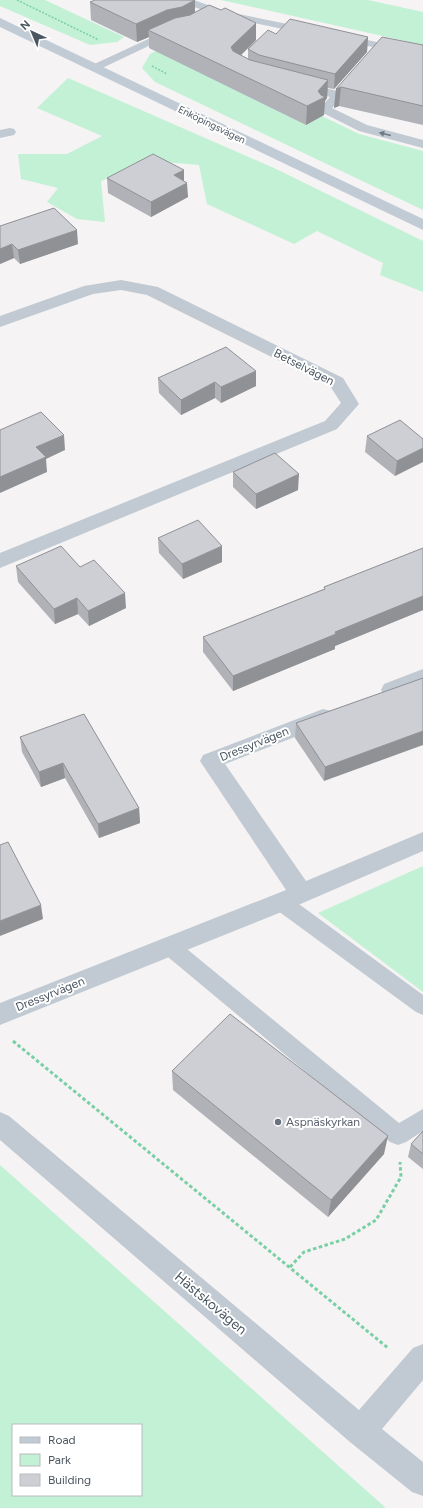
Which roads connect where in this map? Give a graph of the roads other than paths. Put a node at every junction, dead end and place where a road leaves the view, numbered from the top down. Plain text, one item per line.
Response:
1 (183, 0) edge
2 (219, 12) junction
3 (205, 20) edge
4 (0, 22) edge
5 (279, 26) junction
6 (186, 29) edge
7 (318, 33) edge
8 (269, 36) edge
9 (334, 36) edge
10 (381, 46) junction
11 (423, 55) edge
12 (371, 56) edge
13 (94, 68) junction
14 (292, 84) edge
15 (347, 84) edge
16 (338, 95) junction
17 (423, 144) edge
18 (423, 225) edge
19 (0, 322) edge
20 (0, 562) edge
21 (423, 677) edge
22 (372, 698) edge
23 (342, 709) edge
24 (423, 841) edge
25 (291, 897) junction
26 (169, 946) junction
27 (423, 1006) edge
28 (0, 1014) edge
29 (423, 1119) edge
30 (0, 1124) edge
31 (418, 1364) edge
32 (361, 1431) junction
33 (423, 1481) edge

1 - 2 lane
2 - 3 lane
2 - 5 lane
4 - 13 street, Enköpingsvägen
5 - 7 lane
5 - 8 lane
6 - 13 lane
9 - 10 lane
10 - 11 lane
10 - 12 lane
13 - 18 street, Enköpingsvägen
14 - 16 lane
15 - 16 lane
17 -> 16 lane
19 - 20 street, Betselvägen
21 - 22 street
23 - 25 street, Dressyrvägen
24 - 25 street, Dressyrvägen
25 - 26 street, Dressyrvägen
25 - 27 lane
26 - 28 street, Dressyrvägen
26 - 29 lane
30 - 32 street, Hästskovägen
31 - 32 street
32 - 33 street, Hästskovägen

